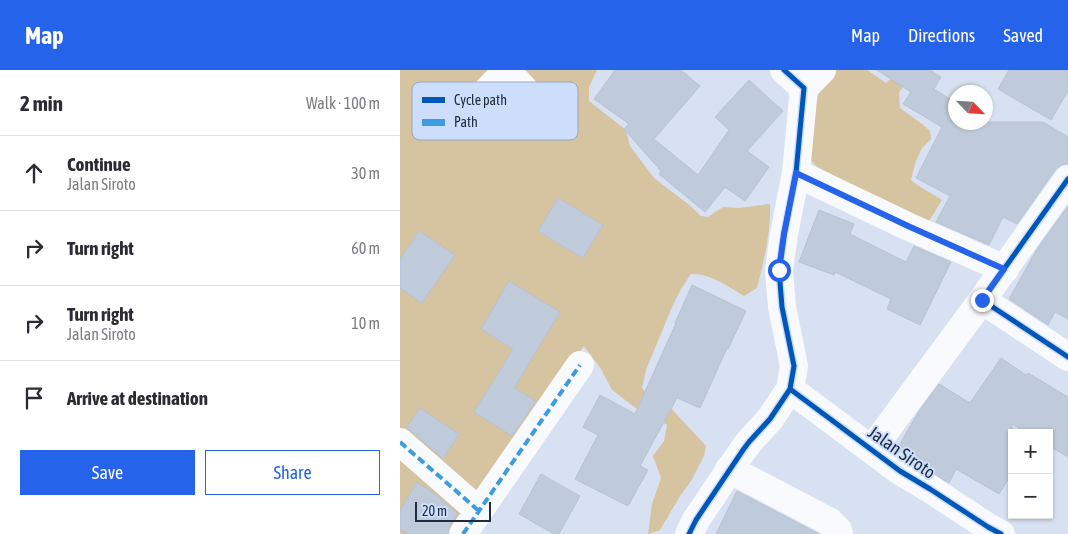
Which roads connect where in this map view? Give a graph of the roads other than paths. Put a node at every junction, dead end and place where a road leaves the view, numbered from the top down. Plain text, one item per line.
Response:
1 (506, 70) edge
2 (784, 70) edge
3 (813, 79) edge
4 (495, 82) edge
5 (517, 82) edge
6 (796, 173) junction
7 (1068, 179) edge
8 (1004, 269) junction
9 (982, 300) junction
10 (1068, 357) edge
11 (580, 365) dead end
12 (790, 389) junction
13 (400, 442) edge
14 (872, 449) junction
15 (729, 470) junction
16 (479, 511) junction
17 (463, 534) edge
18 (689, 534) edge
19 (839, 534) edge
20 (1001, 534) edge

1 - 4 street
1 - 5 street
2 - 3 street
3 - 6 street
6 - 8 street
6 - 12 street
7 - 8 street
8 - 9 street
9 - 10 street
9 - 14 street
11 - 16 street
12 - 14 street, Jalan Siroto
12 - 15 street
13 - 16 street
14 - 20 street, Jalan Siroto
15 - 18 street
15 - 19 street
16 - 17 street

